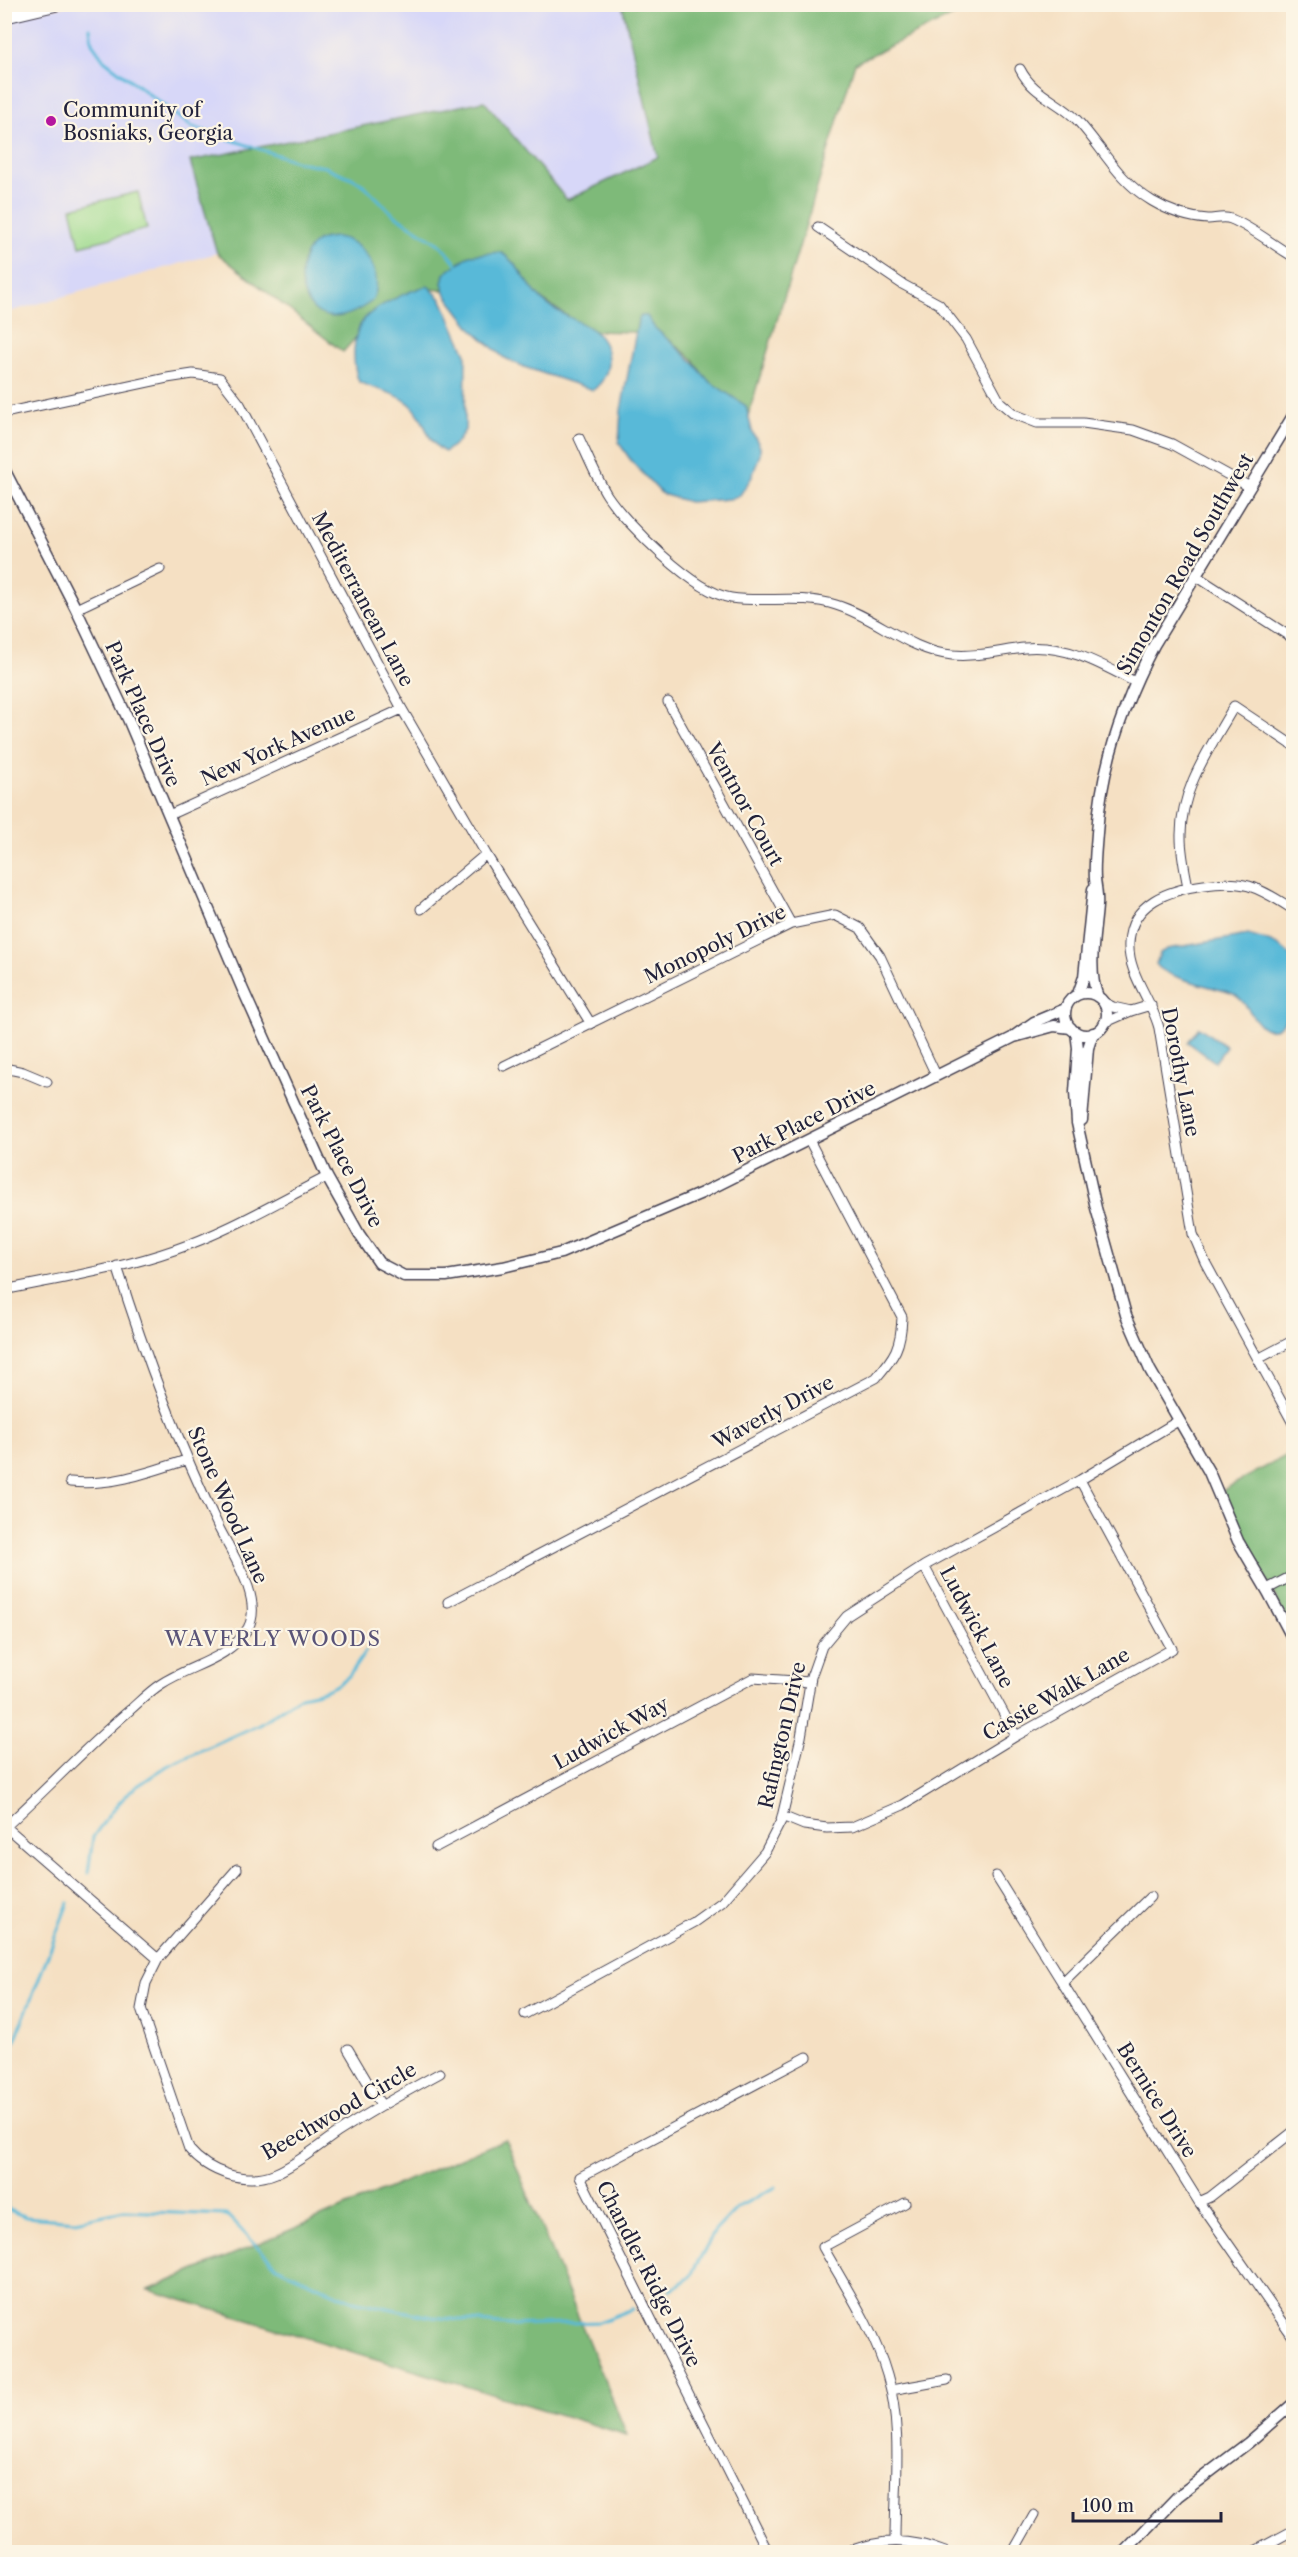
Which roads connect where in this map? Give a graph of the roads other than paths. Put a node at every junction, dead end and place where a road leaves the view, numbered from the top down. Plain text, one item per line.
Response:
1 (55, 4) edge
2 (4, 16) edge
3 (1020, 69) dead end
4 (818, 227) dead end
5 (1293, 257) edge
6 (4, 413) edge
7 (1293, 414) edge
8 (579, 438) dead end
9 (4, 469) edge
10 (1250, 487) junction
11 (160, 569) dead end
12 (1196, 576) junction
13 (76, 609) junction
14 (1293, 639) edge
15 (1135, 682) junction
16 (668, 702) dead end
17 (402, 709) junction
18 (1293, 746) edge
19 (169, 815) junction
20 (486, 854) junction
21 (1095, 877) junction
22 (1188, 887) junction
23 (420, 909) dead end
24 (1293, 910) edge
25 (791, 924) junction
26 (1078, 994) junction
27 (1101, 999) junction
28 (1151, 1005) junction
29 (1065, 1009) junction
30 (1131, 1011) junction
31 (1104, 1023) junction
32 (591, 1024) junction
33 (1073, 1030) junction
34 (1093, 1033) junction
35 (1014, 1037) junction
36 (504, 1066) dead end
37 (4, 1068) edge
38 (936, 1075) junction
39 (47, 1082) dead end
40 (1080, 1133) junction
41 (808, 1140) junction
42 (327, 1177) junction
43 (117, 1266) junction
44 (4, 1290) edge
45 (1293, 1340) edge
46 (1258, 1359) junction
47 (1178, 1421) junction
48 (1293, 1425) edge
49 (186, 1460) junction
50 (1080, 1480) junction
51 (70, 1482) dead end
52 (924, 1566) junction
53 (1293, 1575) edge
54 (1267, 1589) junction
55 (448, 1602) dead end
56 (1293, 1641) edge
57 (810, 1682) junction
58 (1016, 1736) junction
59 (782, 1816) junction
60 (5, 1827) edge
61 (436, 1847) dead end
62 (237, 1869) dead end
63 (996, 1876) dead end
64 (1150, 1897) dead end
65 (158, 1959) junction
66 (1063, 1982) junction
67 (525, 2014) dead end
68 (348, 2049) dead end
69 (807, 2057) dead end
70 (440, 2073) dead end
71 (381, 2105) junction
72 (1293, 2131) edge
73 (1199, 2202) junction
74 (905, 2203) dead end
75 (1293, 2338) edge
76 (947, 2380) dead end
77 (891, 2390) junction
78 (1293, 2403) edge
79 (1034, 2515) dead end
80 (1293, 2530) edge
81 (895, 2540) junction
82 (768, 2553) edge
83 (846, 2553) edge
84 (945, 2553) edge
85 (1013, 2553) edge
86 (1124, 2553) edge
87 (1253, 2553) edge

1 - 2 main road
3 - 5 street
4 - 10 street
6 - 17 street, Mediterranean Lane
7 - 10 street, Simonton Road Southwest
8 - 15 street
9 - 13 street, Park Place Drive
10 - 12 street, Simonton Road Southwest
11 - 13 street
12 - 14 street
12 - 15 street, Simonton Road Southwest
13 - 19 street, Park Place Drive
15 - 21 street, Simonton Road Southwest
16 - 25 street, Ventnor Court
17 - 19 street, New York Avenue
17 - 20 street, Mediterranean Lane
18 - 22 street
19 - 42 street, Park Place Drive
20 - 23 street
20 - 32 street, Mediterranean Lane
21 - 26 street, Simonton Road Southwest
21 - 27 street, Simonton Road Southwest
22 - 24 street, Dorothy Lane
22 - 28 street, Dorothy Lane
25 - 32 street, Monopoly Drive
25 - 38 street, Monopoly Drive
26 - 27 street
26 - 29 street
27 - 30 street
27 - 31 street
28 - 30 street
28 - 46 street, Dorothy Lane
29 - 33 street
29 - 35 street, Park Place Drive
30 - 31 street
31 - 34 street
32 - 36 street, Monopoly Drive
33 - 34 street
33 - 35 street, Park Place Drive
33 - 40 street
34 - 40 street
35 - 38 street, Park Place Drive
37 - 39 street
38 - 41 street, Park Place Drive
40 - 47 street
41 - 42 street, Park Place Drive
41 - 55 street, Waverly Drive
42 - 43 street
43 - 44 street
43 - 49 street, Stone Wood Lane
45 - 46 street
46 - 48 street, Dorothy Lane
47 - 50 street, Rafington Drive
47 - 54 street
49 - 51 street
49 - 60 street, Stone Wood Lane
50 - 52 street, Rafington Drive
50 - 58 street, Cassie Walk Lane
52 - 57 street, Rafington Drive
52 - 58 street, Ludwick Lane
53 - 54 street
54 - 56 street
57 - 59 street, Rafington Drive
57 - 61 street, Ludwick Way
58 - 59 street, Cassie Walk Lane
59 - 67 street, Rafington Drive
60 - 65 street
62 - 65 street, Beechwood Circle
63 - 66 street, Bernice Drive
64 - 66 street
65 - 71 street, Beechwood Circle
66 - 73 street, Bernice Drive
68 - 71 street
69 - 82 street, Chandler Ridge Drive
70 - 71 street, Beechwood Circle
72 - 73 street
73 - 75 street, Bernice Drive
74 - 77 street
76 - 77 street
77 - 81 street
78 - 86 street
79 - 85 street
80 - 87 street
81 - 83 street
81 - 84 street

